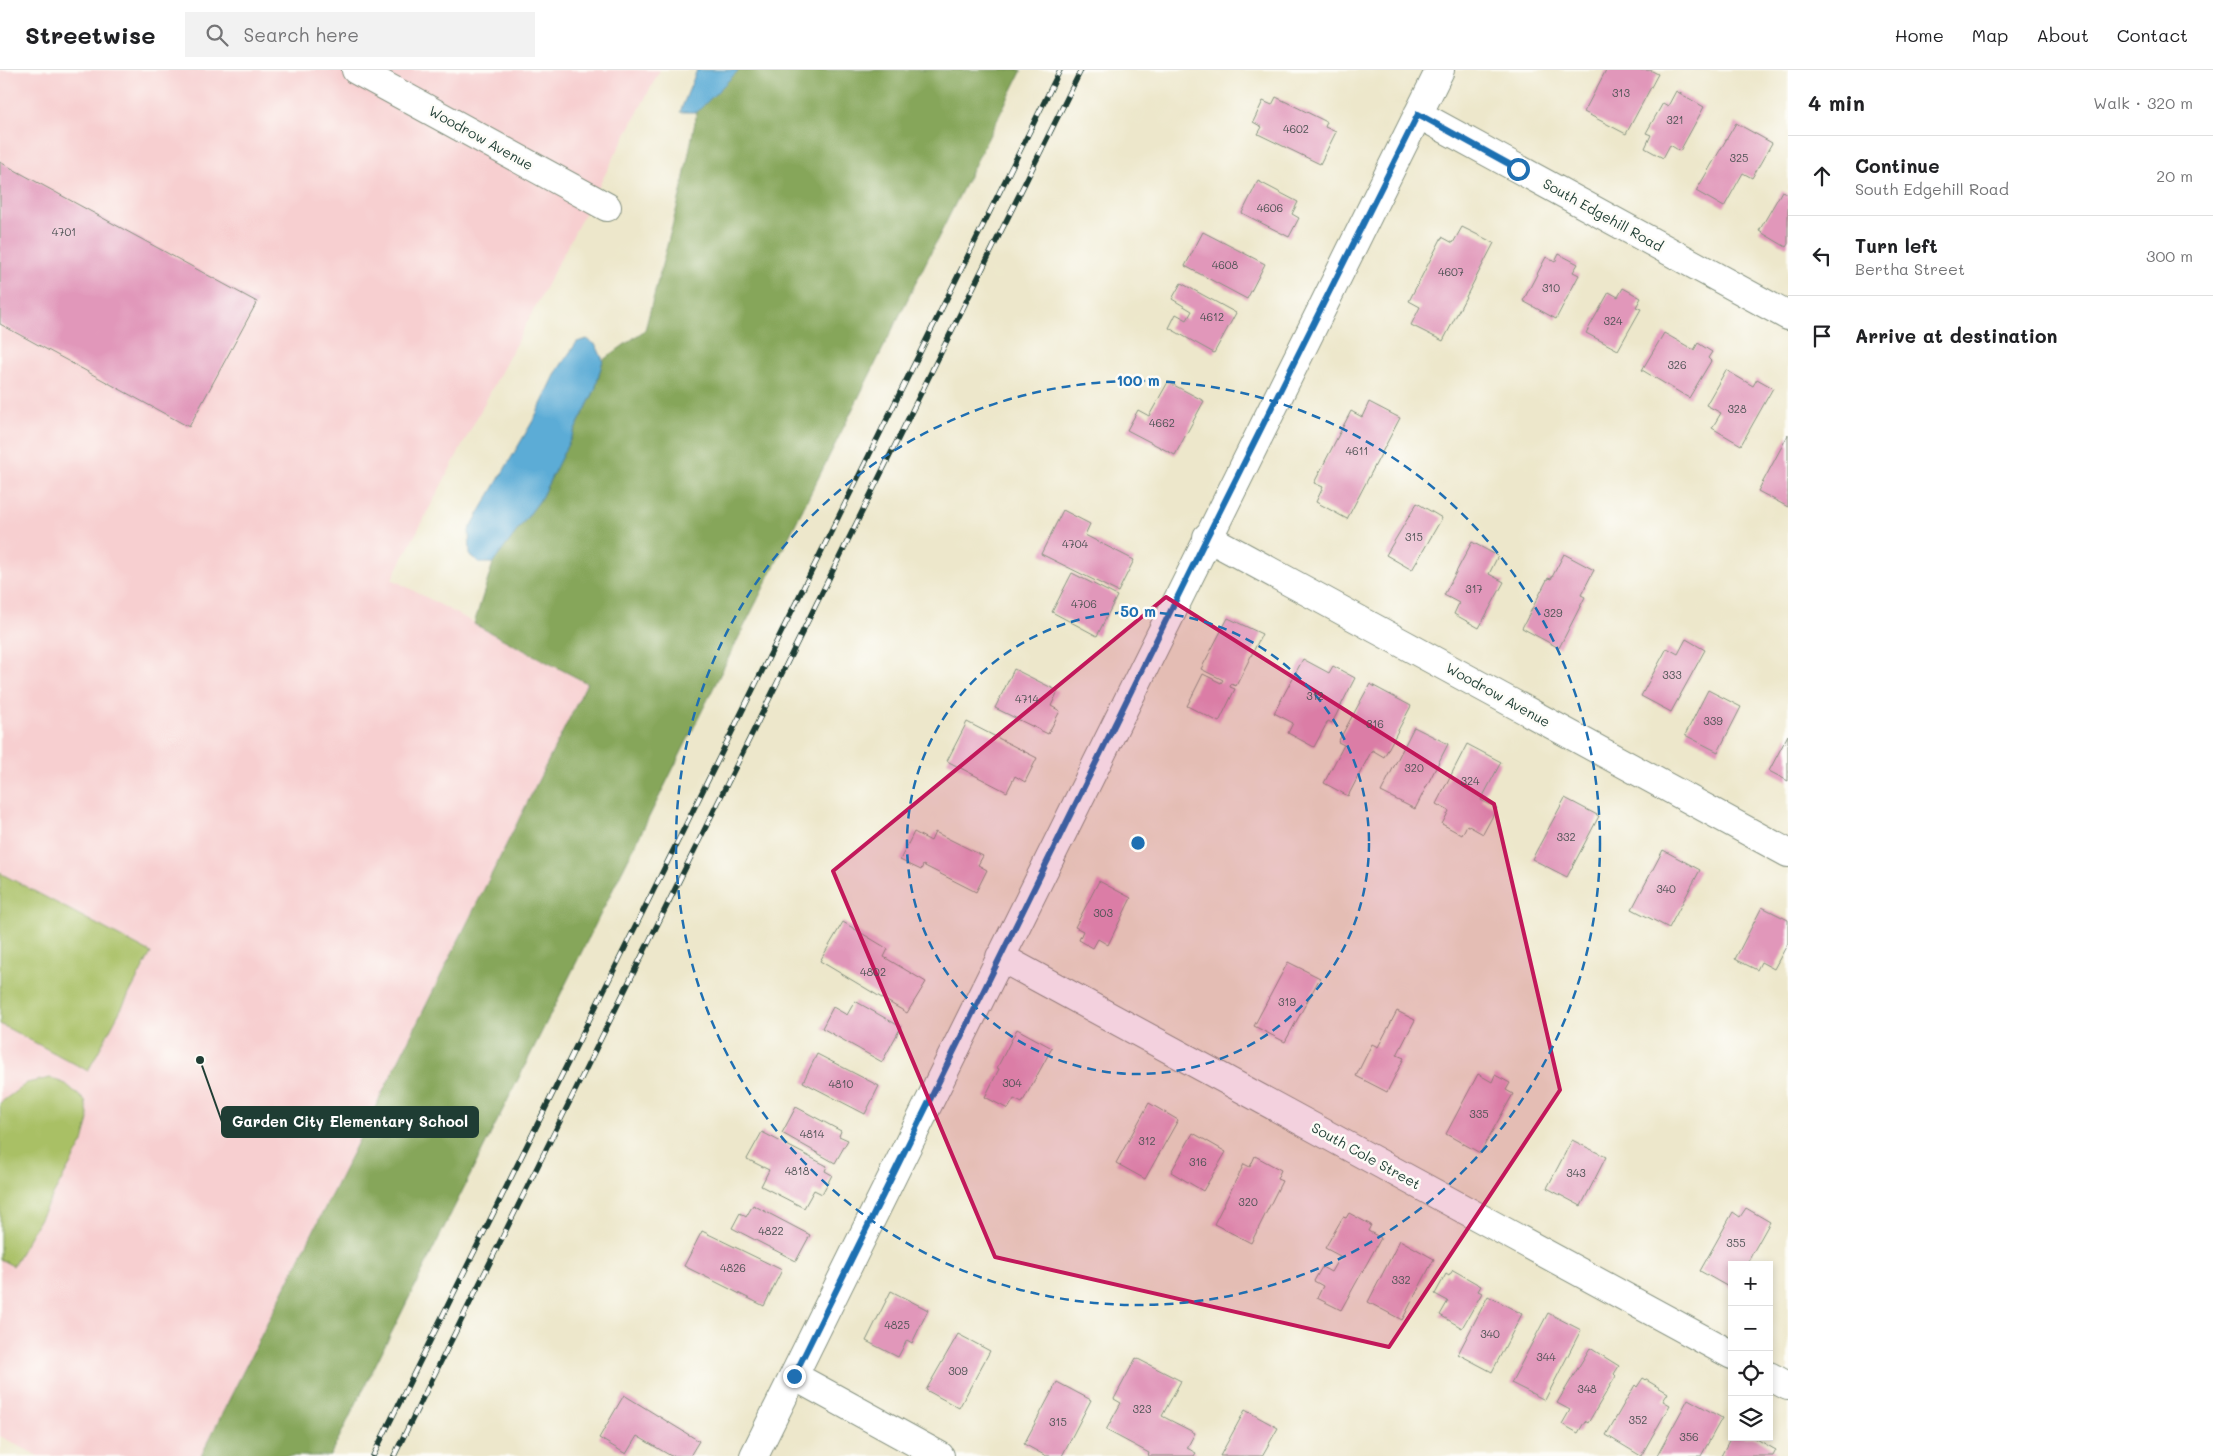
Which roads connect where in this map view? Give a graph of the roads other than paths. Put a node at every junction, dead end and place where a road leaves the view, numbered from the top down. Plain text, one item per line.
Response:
1 (356, 70) edge
2 (1440, 70) edge
3 (1418, 114) junction
4 (607, 207) dead end
5 (1788, 316) edge
6 (1207, 537) junction
7 (1788, 853) edge
8 (1000, 957) junction
9 (1728, 1353) edge
10 (794, 1376) junction
11 (1773, 1378) edge
12 (1788, 1386) edge
13 (754, 1456) edge
14 (940, 1456) edge

1 - 4 street, Woodrow Avenue
2 - 3 street
3 - 5 street, South Edgehill Road
3 - 6 street
6 - 7 street, Woodrow Avenue
6 - 8 street
8 - 9 street, South Cole Street
8 - 10 street
10 - 13 street
10 - 14 street
11 - 12 street

